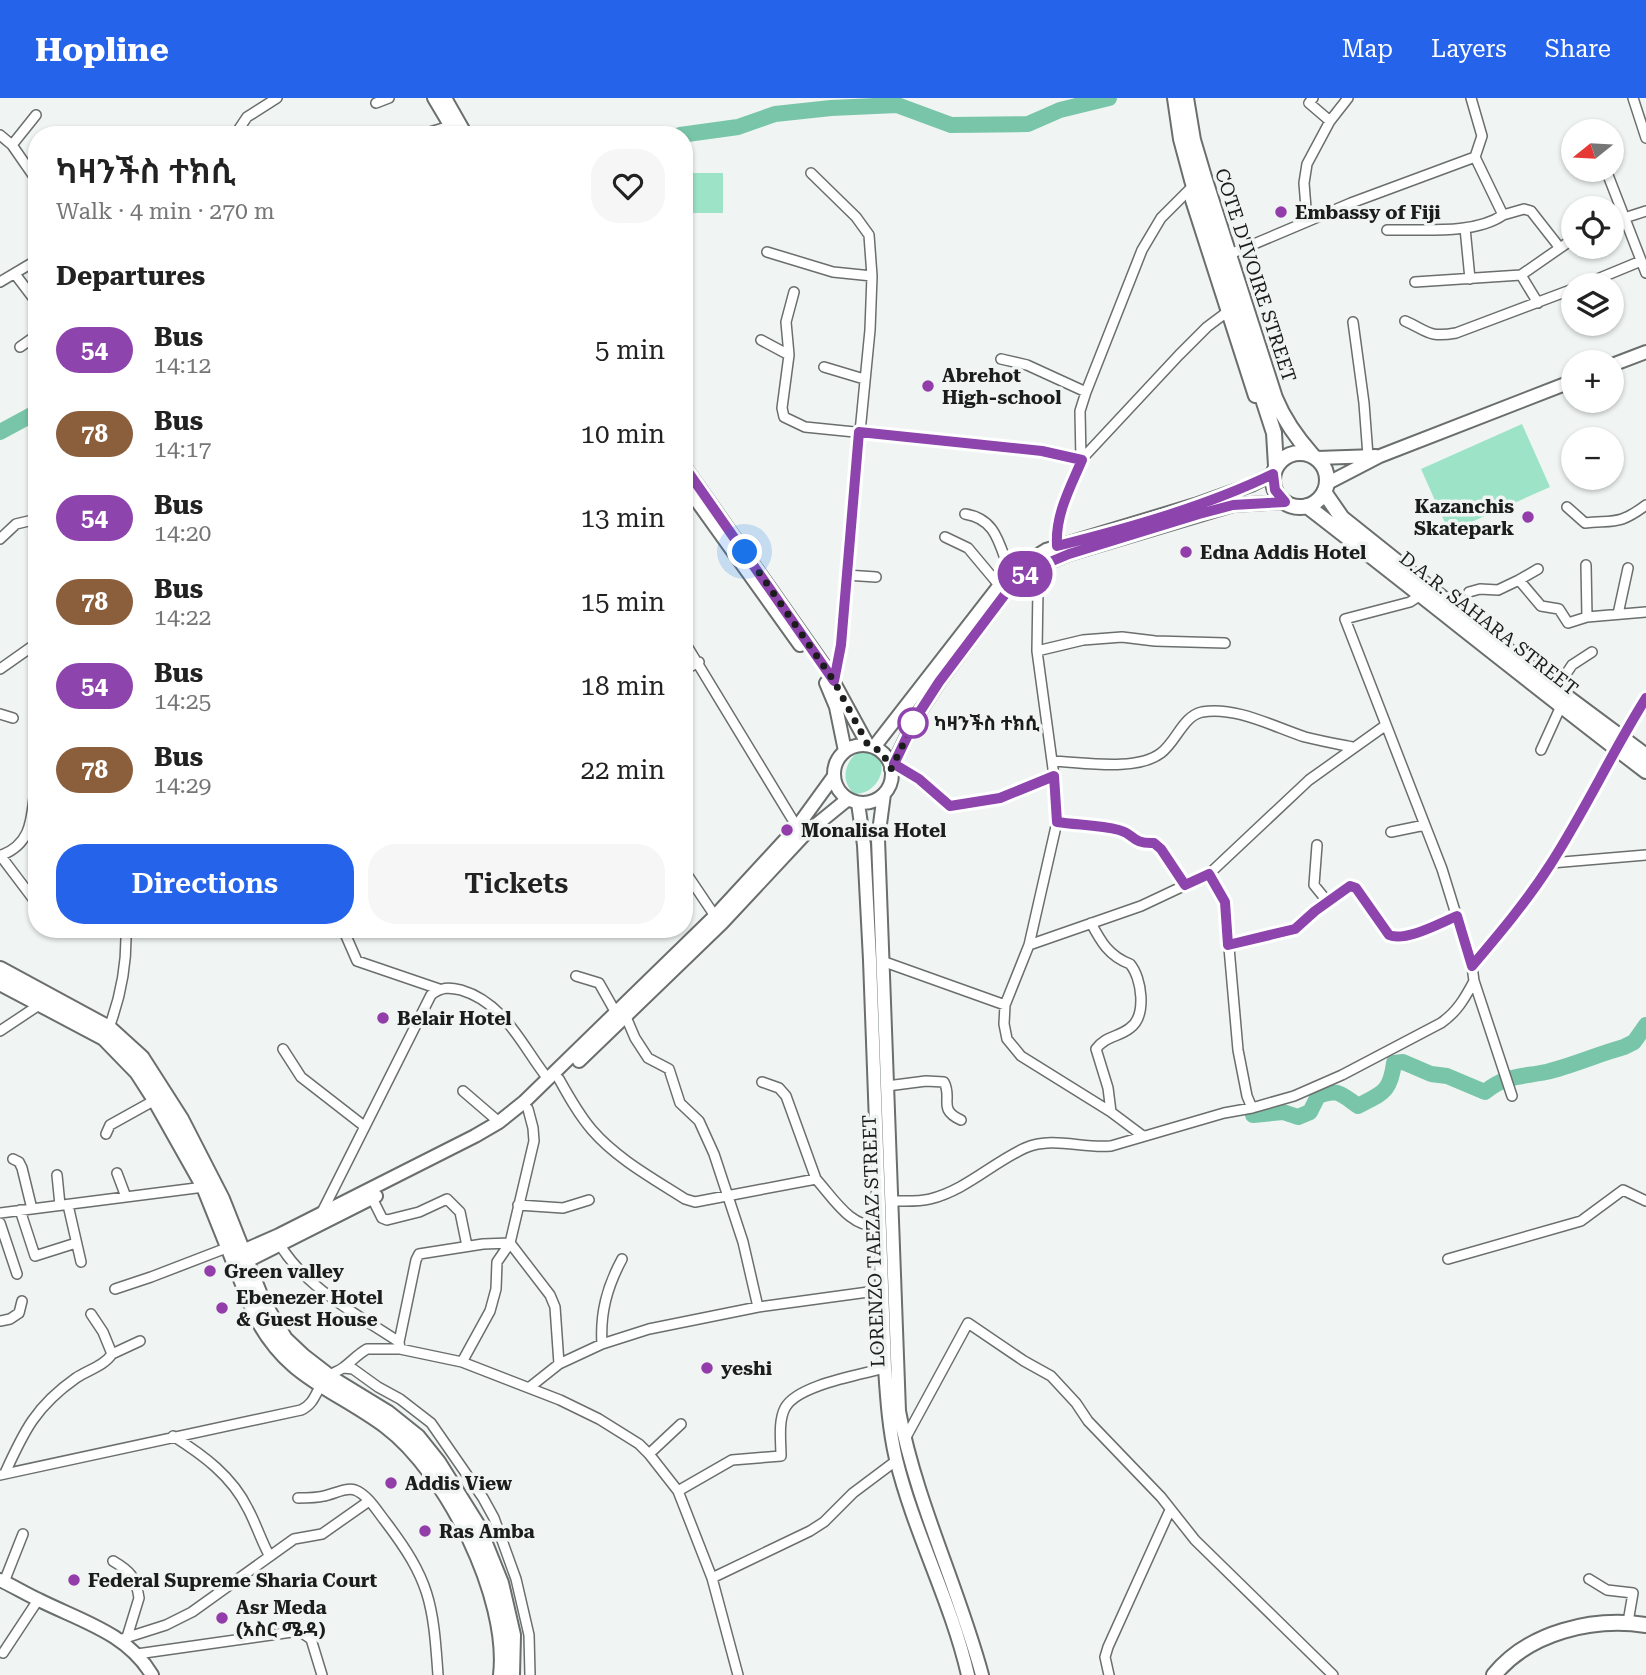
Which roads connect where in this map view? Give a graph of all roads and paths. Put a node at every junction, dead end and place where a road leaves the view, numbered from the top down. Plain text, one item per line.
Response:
1 (277, 98) edge
2 (389, 98) edge
3 (434, 98) edge
4 (445, 98) edge
5 (1348, 98) edge
6 (1471, 98) edge
7 (1633, 98) edge
8 (1308, 100) edge
9 (1181, 101) edge
10 (376, 103) dead end
11 (36, 115) dead end
12 (1330, 121) junction
13 (241, 126) edge
14 (451, 126) edge
15 (461, 126) edge
16 (0, 135) edge
17 (1646, 138) edge
18 (12, 145) junction
19 (1475, 157) junction
20 (28, 168) edge
21 (811, 173) dead end
22 (1191, 184) junction
23 (1646, 211) edge
24 (1503, 215) junction
25 (1624, 217) joint
26 (1307, 221) junction
27 (1465, 228) junction
28 (1387, 230) dead end
29 (1560, 248) joint
30 (767, 252) dead end
31 (1228, 255) junction
32 (1641, 261) junction
33 (28, 266) edge
34 (1612, 273) edge
35 (1646, 273) edge
36 (15, 274) junction
37 (1521, 275) junction
38 (872, 276) junction
39 (1470, 279) junction
40 (1, 280) edge
41 (1415, 282) dead end
42 (28, 291) edge
43 (794, 292) dead end
44 (1561, 294) edge
45 (1538, 303) junction
46 (1227, 312) junction
47 (1405, 321) dead end
48 (1353, 322) dead end
49 (761, 340) dead end
50 (28, 341) edge
51 (20, 347) dead end
52 (1646, 352) edge
53 (789, 355) junction
54 (1001, 359) dead end
55 (1624, 360) edge
56 (824, 367) dead end
57 (864, 379) junction
58 (1561, 386) edge
59 (1086, 392) junction
60 (859, 432) junction
61 (1274, 433) junction
62 (1315, 456) junction
63 (1374, 456) junction
64 (1082, 460) junction
65 (1275, 470) junction
66 (1325, 488) junction
67 (693, 491) edge
68 (693, 491) edge
69 (1285, 502) junction
70 (1646, 505) edge
71 (1307, 506) junction
72 (1567, 507) dead end
73 (965, 514) dead end
74 (28, 521) edge
75 (945, 537) dead end
76 (0, 539) edge
77 (1057, 546) junction
78 (1586, 565) dead end
79 (1628, 568) dead end
80 (1538, 569) dead end
81 (1031, 570) junction
82 (1010, 572) junction
83 (846, 575) junction
84 (876, 577) dead end
85 (1519, 580) junction
86 (999, 585) junction
87 (1469, 592) dead end
88 (1422, 594) junction
89 (1646, 612) edge
90 (1618, 614) junction
91 (1587, 617) junction
92 (1225, 643) dead end
93 (28, 649) edge
94 (1037, 651) junction
95 (1592, 652) dead end
96 (693, 654) edge
97 (699, 662) junction
98 (693, 665) edge
99 (0, 669) edge
100 (834, 681) junction
101 (1556, 689) junction
102 (1646, 698) edge
103 (1561, 706) junction
104 (0, 714) edge
105 (13, 718) dead end
106 (1386, 724) junction
107 (1619, 742) junction
108 (871, 746) junction
109 (1352, 747) junction
110 (1541, 750) dead end
111 (845, 751) junction
112 (1646, 756) edge
113 (1052, 761) junction
114 (893, 766) junction
115 (1646, 771) edge
116 (834, 776) junction
117 (1054, 776) junction
118 (884, 794) junction
119 (853, 801) junction
120 (1057, 822) junction
121 (1425, 825) junction
122 (797, 827) junction
123 (28, 828) edge
124 (1391, 832) dead end
125 (1317, 845) dead end
126 (1, 855) edge
127 (1646, 855) edge
128 (1552, 863) junction
129 (1209, 874) junction
130 (693, 883) edge
131 (1185, 885) junction
132 (28, 892) edge
133 (1328, 901) junction
134 (715, 916) junction
135 (1457, 916) junction
136 (1091, 923) junction
137 (127, 938) edge
138 (346, 938) edge
139 (1029, 944) junction
140 (1228, 945) junction
141 (882, 961) junction
142 (1472, 966) junction
143 (0, 970) edge
144 (576, 976) dead end
145 (1474, 981) junction
146 (0, 983) edge
147 (439, 989) junction
148 (42, 1003) junction
149 (1005, 1005) junction
150 (621, 1015) junction
151 (0, 1031) edge
152 (107, 1033) junction
153 (283, 1049) dead end
154 (554, 1079) junction
155 (762, 1082) dead end
156 (887, 1086) junction
157 (463, 1091) dead end
158 (1513, 1096) dead end
159 (156, 1100) junction
160 (528, 1108) junction
161 (1252, 1108) junction
162 (1111, 1112) junction
163 (961, 1120) dead end
164 (499, 1122) junction
165 (364, 1126) junction
166 (106, 1134) dead end
167 (1143, 1136) junction
168 (13, 1159) dead end
169 (884, 1159) junction
170 (117, 1173) dead end
171 (57, 1175) dead end
172 (816, 1179) junction
173 (204, 1187) junction
174 (728, 1195) junction
175 (126, 1198) junction
176 (372, 1198) junction
177 (589, 1200) dead end
178 (892, 1201) junction
179 (1646, 1201) edge
180 (64, 1205) junction
181 (518, 1205) junction
182 (32, 1209) junction
183 (20, 1210) junction
184 (322, 1212) junction
185 (0, 1213) edge
186 (0, 1223) edge
187 (880, 1226) junction
188 (76, 1243) junction
189 (510, 1243) junction
190 (280, 1245) junction
191 (467, 1246) junction
192 (237, 1256) junction
193 (622, 1259) dead end
194 (1448, 1259) dead end
195 (81, 1262) dead end
196 (17, 1274) dead end
197 (115, 1289) dead end
198 (883, 1290) junction
199 (22, 1301) dead end
200 (758, 1307) junction
201 (91, 1314) dead end
202 (0, 1321) edge
203 (140, 1341) dead end
204 (603, 1344) junction
205 (400, 1346) junction
206 (112, 1354) junction
207 (462, 1362) junction
208 (559, 1364) junction
209 (344, 1368) junction
210 (885, 1368) junction
211 (324, 1380) junction
212 (530, 1387) junction
213 (681, 1424) dead end
214 (173, 1436) junction
215 (905, 1441) junction
216 (649, 1454) junction
217 (897, 1460) junction
218 (3, 1474) edge
219 (678, 1491) junction
220 (298, 1498) dead end
221 (369, 1501) junction
222 (1170, 1510) junction
223 (23, 1534) dead end
224 (269, 1555) junction
225 (113, 1561) dead end
226 (712, 1578) junction
227 (1589, 1579) dead end
228 (2, 1581) edge
229 (38, 1600) junction
230 (1628, 1622) junction
231 (1646, 1625) edge
232 (123, 1638) junction
233 (3, 1653) dead end
234 (137, 1654) junction
235 (152, 1675) edge
236 (322, 1675) edge
237 (438, 1675) edge
238 (501, 1675) edge
239 (512, 1675) edge
240 (530, 1675) edge
241 (738, 1675) edge
242 (968, 1675) edge
243 (982, 1675) edge
244 (1110, 1675) edge
245 (1333, 1675) edge
246 (1494, 1675) edge

1 - 13 street
2 - 10 street
3 - 14 main road
4 - 15 main road
5 - 12 street
6 - 19 street
7 - 17 street
8 - 12 street
9 - 22 main road, COTE D'IVOIRE STREET
9 - 31 main road, COTE D'IVOIRE STREET
11 - 18 street
12 - 26 street
16 - 18 street
18 - 20 street
19 - 24 street
19 - 26 street
21 - 38 street
22 - 46 main road, COTE D'IVOIRE STREET
22 - 59 street
22 - 61 main road, COTE D'IVOIRE STREET
23 - 25 street
24 - 27 street
24 - 29 street
25 - 32 street
26 - 31 street
27 - 28 street
27 - 39 street
29 - 37 street
30 - 38 street
31 - 62 main road, COTE D'IVOIRE STREET
32 - 34 street
32 - 35 street
33 - 36 street
36 - 40 street
36 - 42 street
37 - 39 street
37 - 45 street
38 - 57 street
39 - 41 street
43 - 53 street
44 - 45 street
45 - 47 street
46 - 61 main road, COTE D'IVOIRE STREET
46 - 64 street
48 - 63 street
49 - 53 street
50 - 51 street
52 - 55 main road
53 - 60 street
54 - 59 street
56 - 57 street
57 - 60 street
58 - 63 main road
59 - 64 street
60 - 64 street
60 - 83 street
61 - 65 main road, COTE D'IVOIRE STREET
62 - 63 main road
62 - 65 main road
62 - 66 main road
63 - 66 main road
64 - 77 street
65 - 69 main road
65 - 77 main road
66 - 71 main road
66 - 101 main road, D.A.R. SAHARA STREET
67 - 100 main road
68 - 111 main road
69 - 71 main road
69 - 81 main road
70 - 72 street
71 - 88 main road, D.A.R. SAHARA STREET
73 - 82 street
74 - 76 street
75 - 86 street
77 - 82 main road
78 - 91 street
79 - 90 street
80 - 85 street
81 - 94 street
81 - 114 main road
82 - 86 main road
83 - 84 street
83 - 100 street
85 - 87 street
85 - 91 street
86 - 108 main road
88 - 103 main road, D.A.R. SAHARA STREET
88 - 106 street
89 - 90 street
90 - 91 street
92 - 94 street
93 - 99 street
94 - 113 street
95 - 101 street
96 - 97 street
97 - 98 street
97 - 122 street
100 - 108 main road
101 - 107 main road, D.A.R. SAHARA STREET
102 - 107 street
103 - 107 main road, D.A.R. SAHARA STREET
103 - 110 street
104 - 105 street
106 - 109 street
106 - 121 street
107 - 112 main road, D.A.R. SAHARA STREET
107 - 115 main road, D.A.R. SAHARA STREET
107 - 128 street
108 - 111 main road
108 - 114 main road
109 - 113 street
109 - 129 street
111 - 116 main road
113 - 117 street
114 - 117 street
114 - 118 main road
116 - 119 main road
116 - 122 main road
117 - 120 street
118 - 119 main road
118 - 141 main road, LORENZO TAEZAZ STREET
119 - 150 main road
119 - 169 main road, LORENZO TAEZAZ STREET
120 - 131 street
120 - 139 street
121 - 124 street
121 - 135 street
122 - 134 main road
123 - 126 street
125 - 133 street
126 - 132 street
127 - 128 street
128 - 142 street
129 - 131 street
129 - 140 street
130 - 134 street
131 - 136 street
133 - 135 street
133 - 140 street
134 - 150 main road
135 - 142 street
136 - 139 street
136 - 162 street
137 - 152 street
138 - 147 street
139 - 149 street
140 - 161 street
141 - 149 street
141 - 156 main road, LORENZO TAEZAZ STREET
142 - 145 street
143 - 152 main road
144 - 150 street
145 - 158 street
145 - 161 street
146 - 148 main road
147 - 154 street
147 - 165 street
148 - 151 street
148 - 152 main road
149 - 162 street
150 - 154 main road
150 - 174 street
152 - 159 main road
152 - 192 main road
153 - 165 street
154 - 160 main road
154 - 164 main road
154 - 174 street
155 - 172 street
156 - 163 street
156 - 169 main road, LORENZO TAEZAZ STREET
157 - 164 street
159 - 166 street
159 - 173 main road
160 - 176 main road
160 - 181 street
161 - 167 street
162 - 167 street
164 - 184 main road
165 - 184 street
167 - 178 street
168 - 182 street
169 - 178 main road, LORENZO TAEZAZ STREET
169 - 187 main road, LORENZO TAEZAZ STREET
170 - 175 street
171 - 180 street
172 - 174 street
172 - 187 street
173 - 175 street
173 - 192 main road
174 - 200 street
175 - 180 street
176 - 190 main road
176 - 191 street
177 - 181 street
178 - 215 main road, LORENZO TAEZAZ STREET
179 - 194 street
180 - 182 street
180 - 188 street
181 - 189 street
182 - 183 street
183 - 185 street
183 - 188 street
184 - 192 main road
186 - 196 street
187 - 198 main road, LORENZO TAEZAZ STREET
188 - 195 street
189 - 191 street
189 - 207 street
189 - 208 street
190 - 192 main road
190 - 205 street
191 - 205 street
192 - 197 street
192 - 211 main road
193 - 204 street
198 - 200 street
198 - 210 main road, LORENZO TAEZAZ STREET
199 - 202 street
200 - 204 street
201 - 206 street
203 - 206 street
204 - 208 street
205 - 207 street
205 - 209 street
206 - 218 street
207 - 212 street
208 - 212 street
209 - 211 street
209 - 240 street
210 - 217 main road, LORENZO TAEZAZ STREET
210 - 219 street
211 - 214 street
211 - 238 main road
211 - 239 main road
212 - 216 street
213 - 216 street
214 - 218 street
214 - 224 street
215 - 222 street
215 - 243 main road, LORENZO TAEZAZ STREET
216 - 219 street
217 - 226 street
217 - 242 main road, LORENZO TAEZAZ STREET
219 - 226 street
220 - 221 street
221 - 224 street
221 - 237 street
222 - 244 street
222 - 245 street
223 - 228 street
224 - 232 street
225 - 232 street
226 - 241 street
227 - 230 street
228 - 229 main road
229 - 232 main road
229 - 233 street
230 - 231 main road
230 - 246 main road
232 - 234 main road
234 - 235 main road
234 - 236 street

